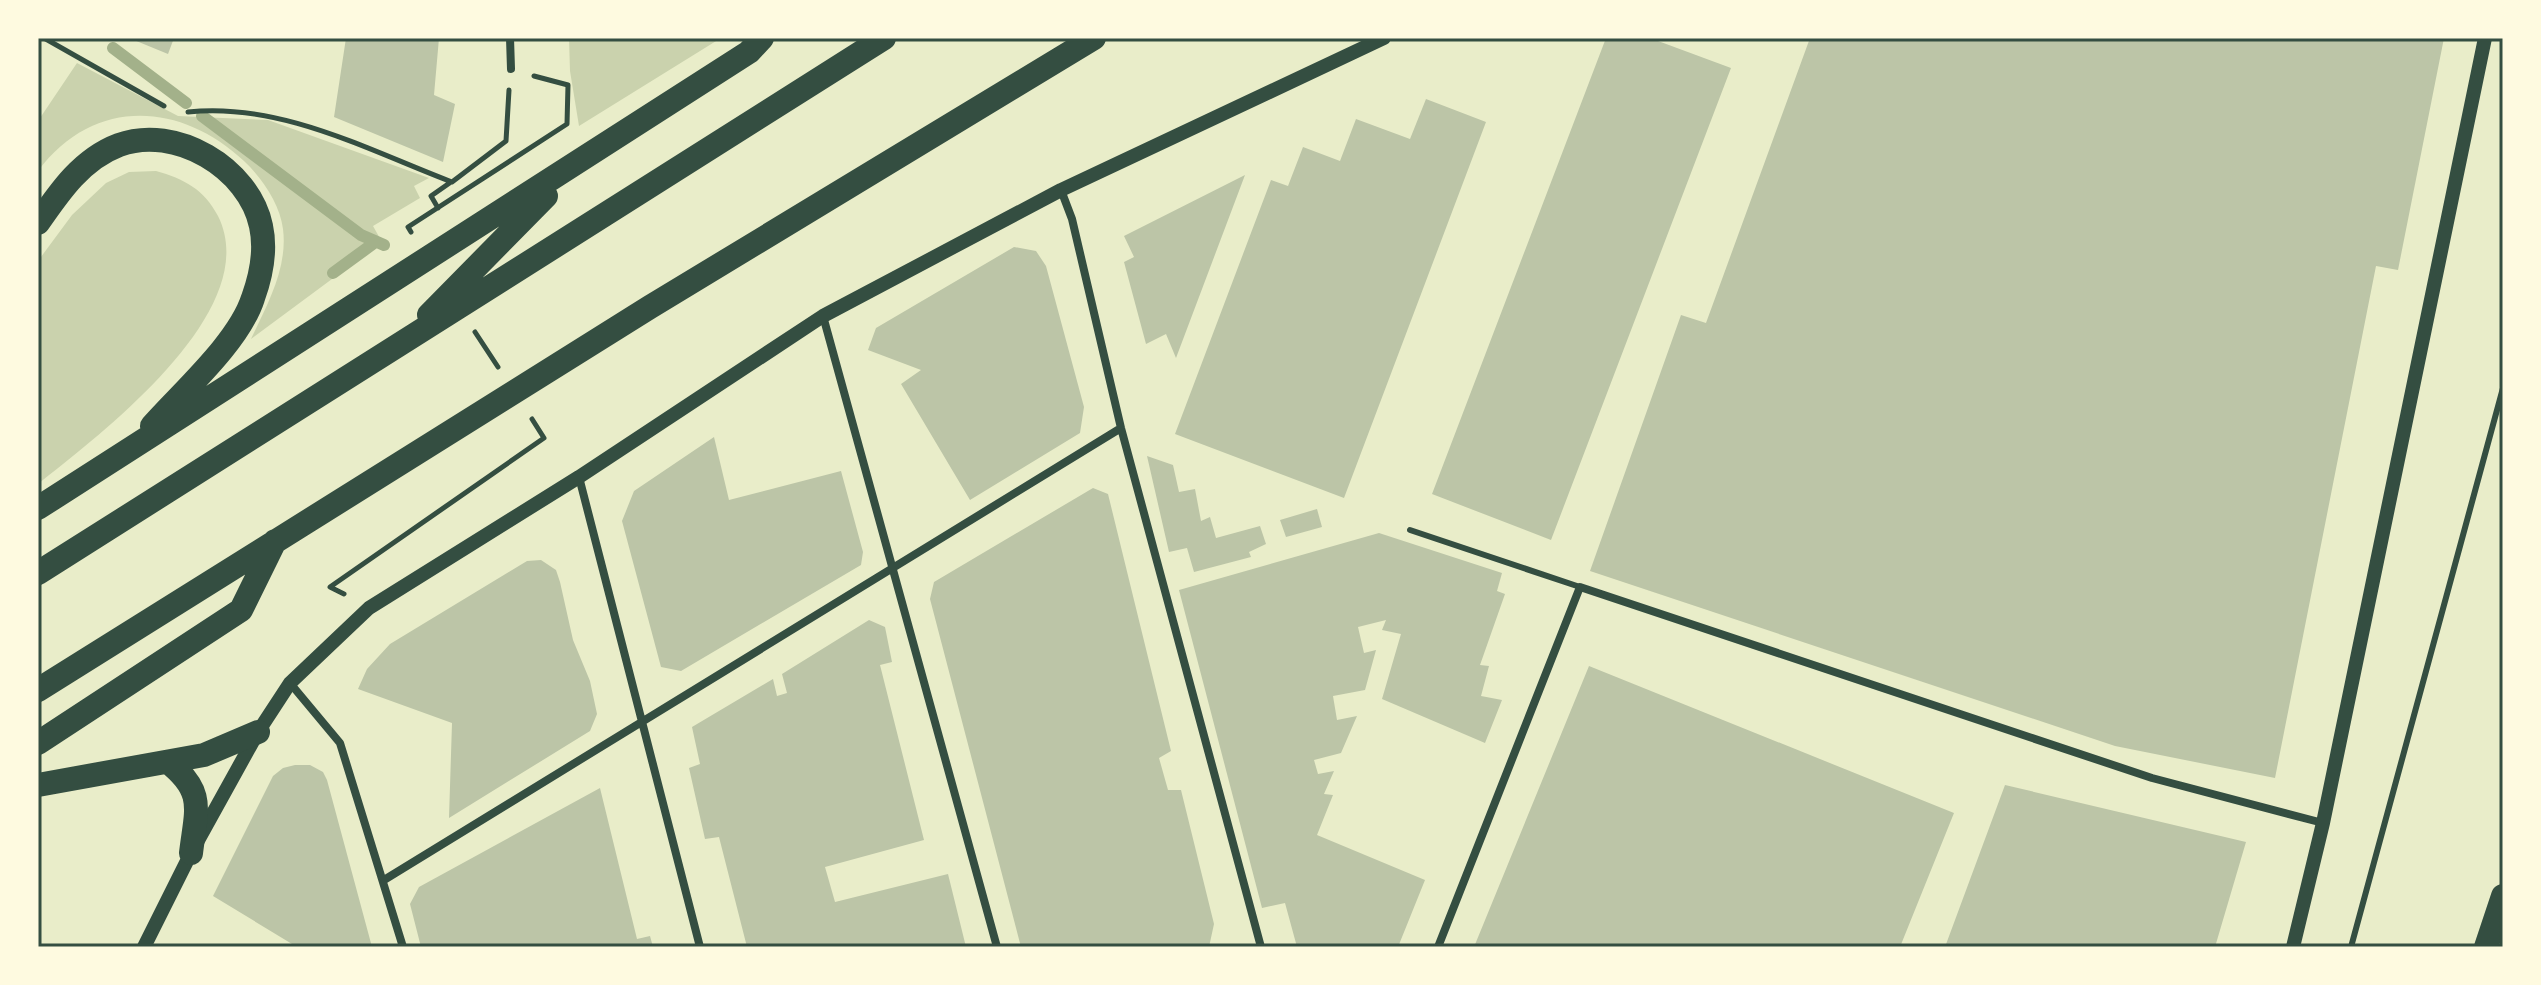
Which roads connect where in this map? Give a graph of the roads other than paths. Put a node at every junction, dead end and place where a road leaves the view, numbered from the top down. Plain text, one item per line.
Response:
1 (510, 38) edge
2 (771, 38) edge
3 (884, 38) edge
4 (1094, 38) edge
5 (1384, 38) edge
6 (2485, 38) edge
7 (755, 45) edge
8 (511, 69) road end
9 (576, 165) junction
10 (1061, 190) junction
11 (38, 223) edge
12 (823, 316) junction
13 (399, 345) junction
14 (2503, 388) edge
15 (1121, 428) junction
16 (132, 449) junction
17 (579, 477) junction
18 (38, 508) edge
19 (1410, 530) dead end
20 (276, 539) junction
21 (895, 567) junction
22 (38, 573) edge
23 (1580, 587) junction
24 (290, 683) junction
25 (38, 690) edge
26 (642, 721) junction
27 (258, 732) junction
28 (43, 743) edge
29 (168, 762) junction
30 (38, 785) edge
31 (2323, 823) junction
32 (191, 853) junction
33 (384, 880) junction
34 (2503, 896) edge
35 (144, 947) edge
36 (403, 947) edge
37 (700, 947) edge
38 (997, 947) edge
39 (1261, 947) edge
40 (1438, 947) edge
41 (2293, 947) edge
42 (2351, 947) edge
43 (2486, 947) edge

1 - 8 street
2 - 7 lane
3 - 13 highway
4 - 20 highway
5 - 10 street
6 - 31 street
7 - 9 highway
9 - 13 highway
9 - 16 highway
10 - 12 street
10 - 15 street
11 - 16 highway
12 - 17 street
12 - 21 street
13 - 22 highway
14 - 42 lane
15 - 21 street
15 - 39 street
16 - 18 highway
17 - 24 street
17 - 26 street
19 - 23 lane
20 - 25 highway
20 - 28 highway
21 - 26 street
21 - 38 street
23 - 31 street
23 - 40 street
24 - 27 street
24 - 33 street
26 - 33 street
26 - 37 street
27 - 29 highway
27 - 32 street
29 - 30 highway
29 - 32 highway
31 - 41 street
32 - 35 street
33 - 36 street
34 - 43 highway

